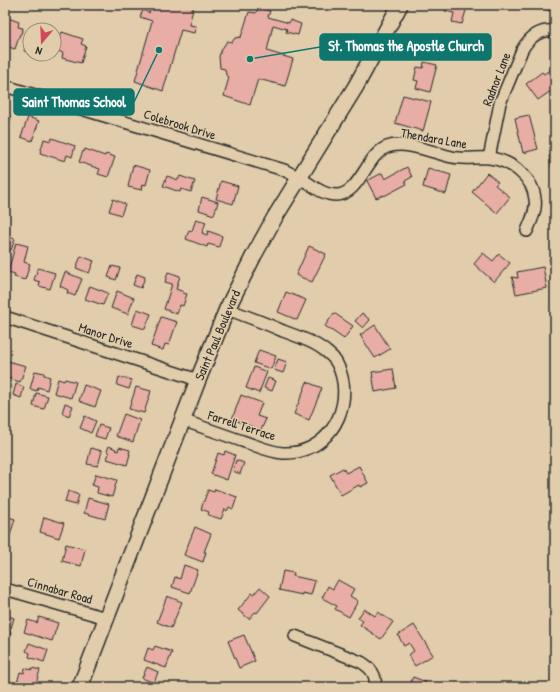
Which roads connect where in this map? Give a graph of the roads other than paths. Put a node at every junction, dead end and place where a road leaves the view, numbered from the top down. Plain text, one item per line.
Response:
1 (400, 5) edge
2 (555, 31) edge
3 (5, 86) edge
4 (489, 158) junction
5 (300, 177) junction
6 (527, 231) dead end
7 (227, 309) junction
8 (5, 317) edge
9 (198, 380) junction
10 (182, 420) junction
11 (5, 589) edge
12 (106, 618) junction
13 (295, 636) dead end
14 (80, 687) edge
15 (375, 687) edge

1 - 5 street, Saint Paul Boulevard
2 - 4 street, Radnor Lane
3 - 5 street, Colebrook Drive
4 - 5 street, Thendara Lane
4 - 6 street, Thendara Lane
5 - 7 street, Saint Paul Boulevard
7 - 9 street, Saint Paul Boulevard
7 - 10 street, Farrell Terrace
8 - 9 street, Manor Drive
9 - 10 street, Saint Paul Boulevard
10 - 12 street, Saint Paul Boulevard
11 - 12 street, Cinnabar Road
12 - 14 street, Saint Paul Boulevard
13 - 15 street

